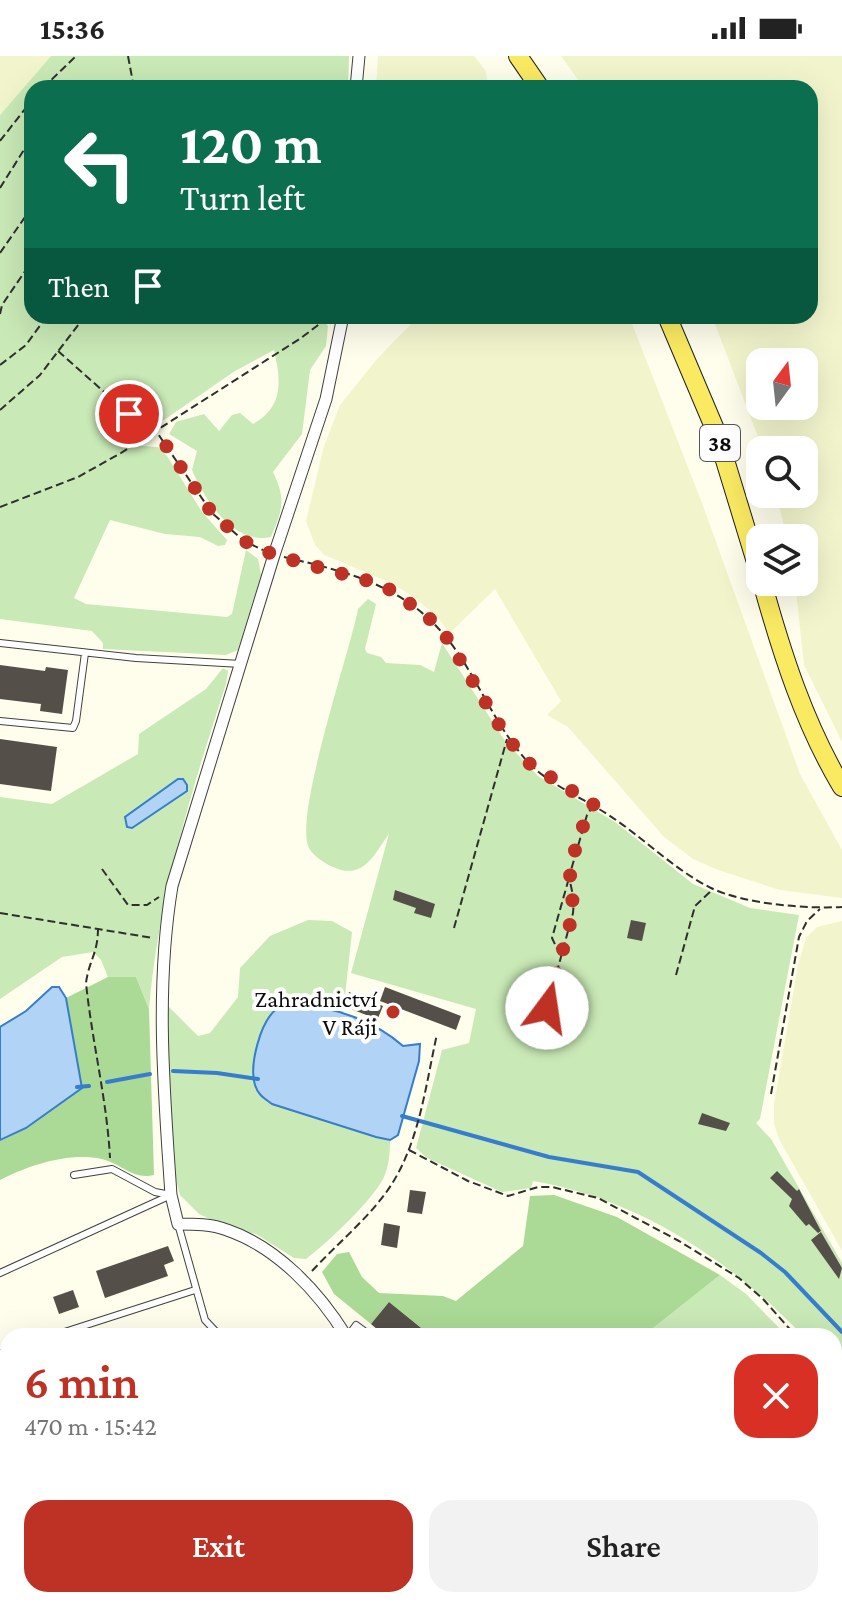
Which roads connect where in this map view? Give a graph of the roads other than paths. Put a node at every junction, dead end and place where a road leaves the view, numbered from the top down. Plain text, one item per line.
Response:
1 (359, 56) edge
2 (518, 56) edge
3 (357, 80) edge
4 (534, 80) edge
5 (341, 324) edge
6 (670, 324) edge
7 (746, 529) edge
8 (766, 596) edge
9 (0, 643) edge
10 (85, 653) junction
11 (241, 664) junction
12 (0, 721) edge
13 (842, 787) edge
14 (74, 1175) dead end
15 (171, 1195) junction
16 (178, 1224) junction
17 (0, 1273) edge
18 (195, 1290) junction
19 (77, 1328) edge
20 (212, 1328) edge
21 (341, 1328) edge

1 - 3 street
2 - 4 main road
5 - 11 street
6 - 7 main road, 38
8 - 13 main road
9 - 10 lane
10 - 11 lane
10 - 12 lane
11 - 15 street
14 - 15 lane
15 - 16 street
15 - 17 lane
16 - 18 lane
16 - 21 street
18 - 19 lane
18 - 20 lane

